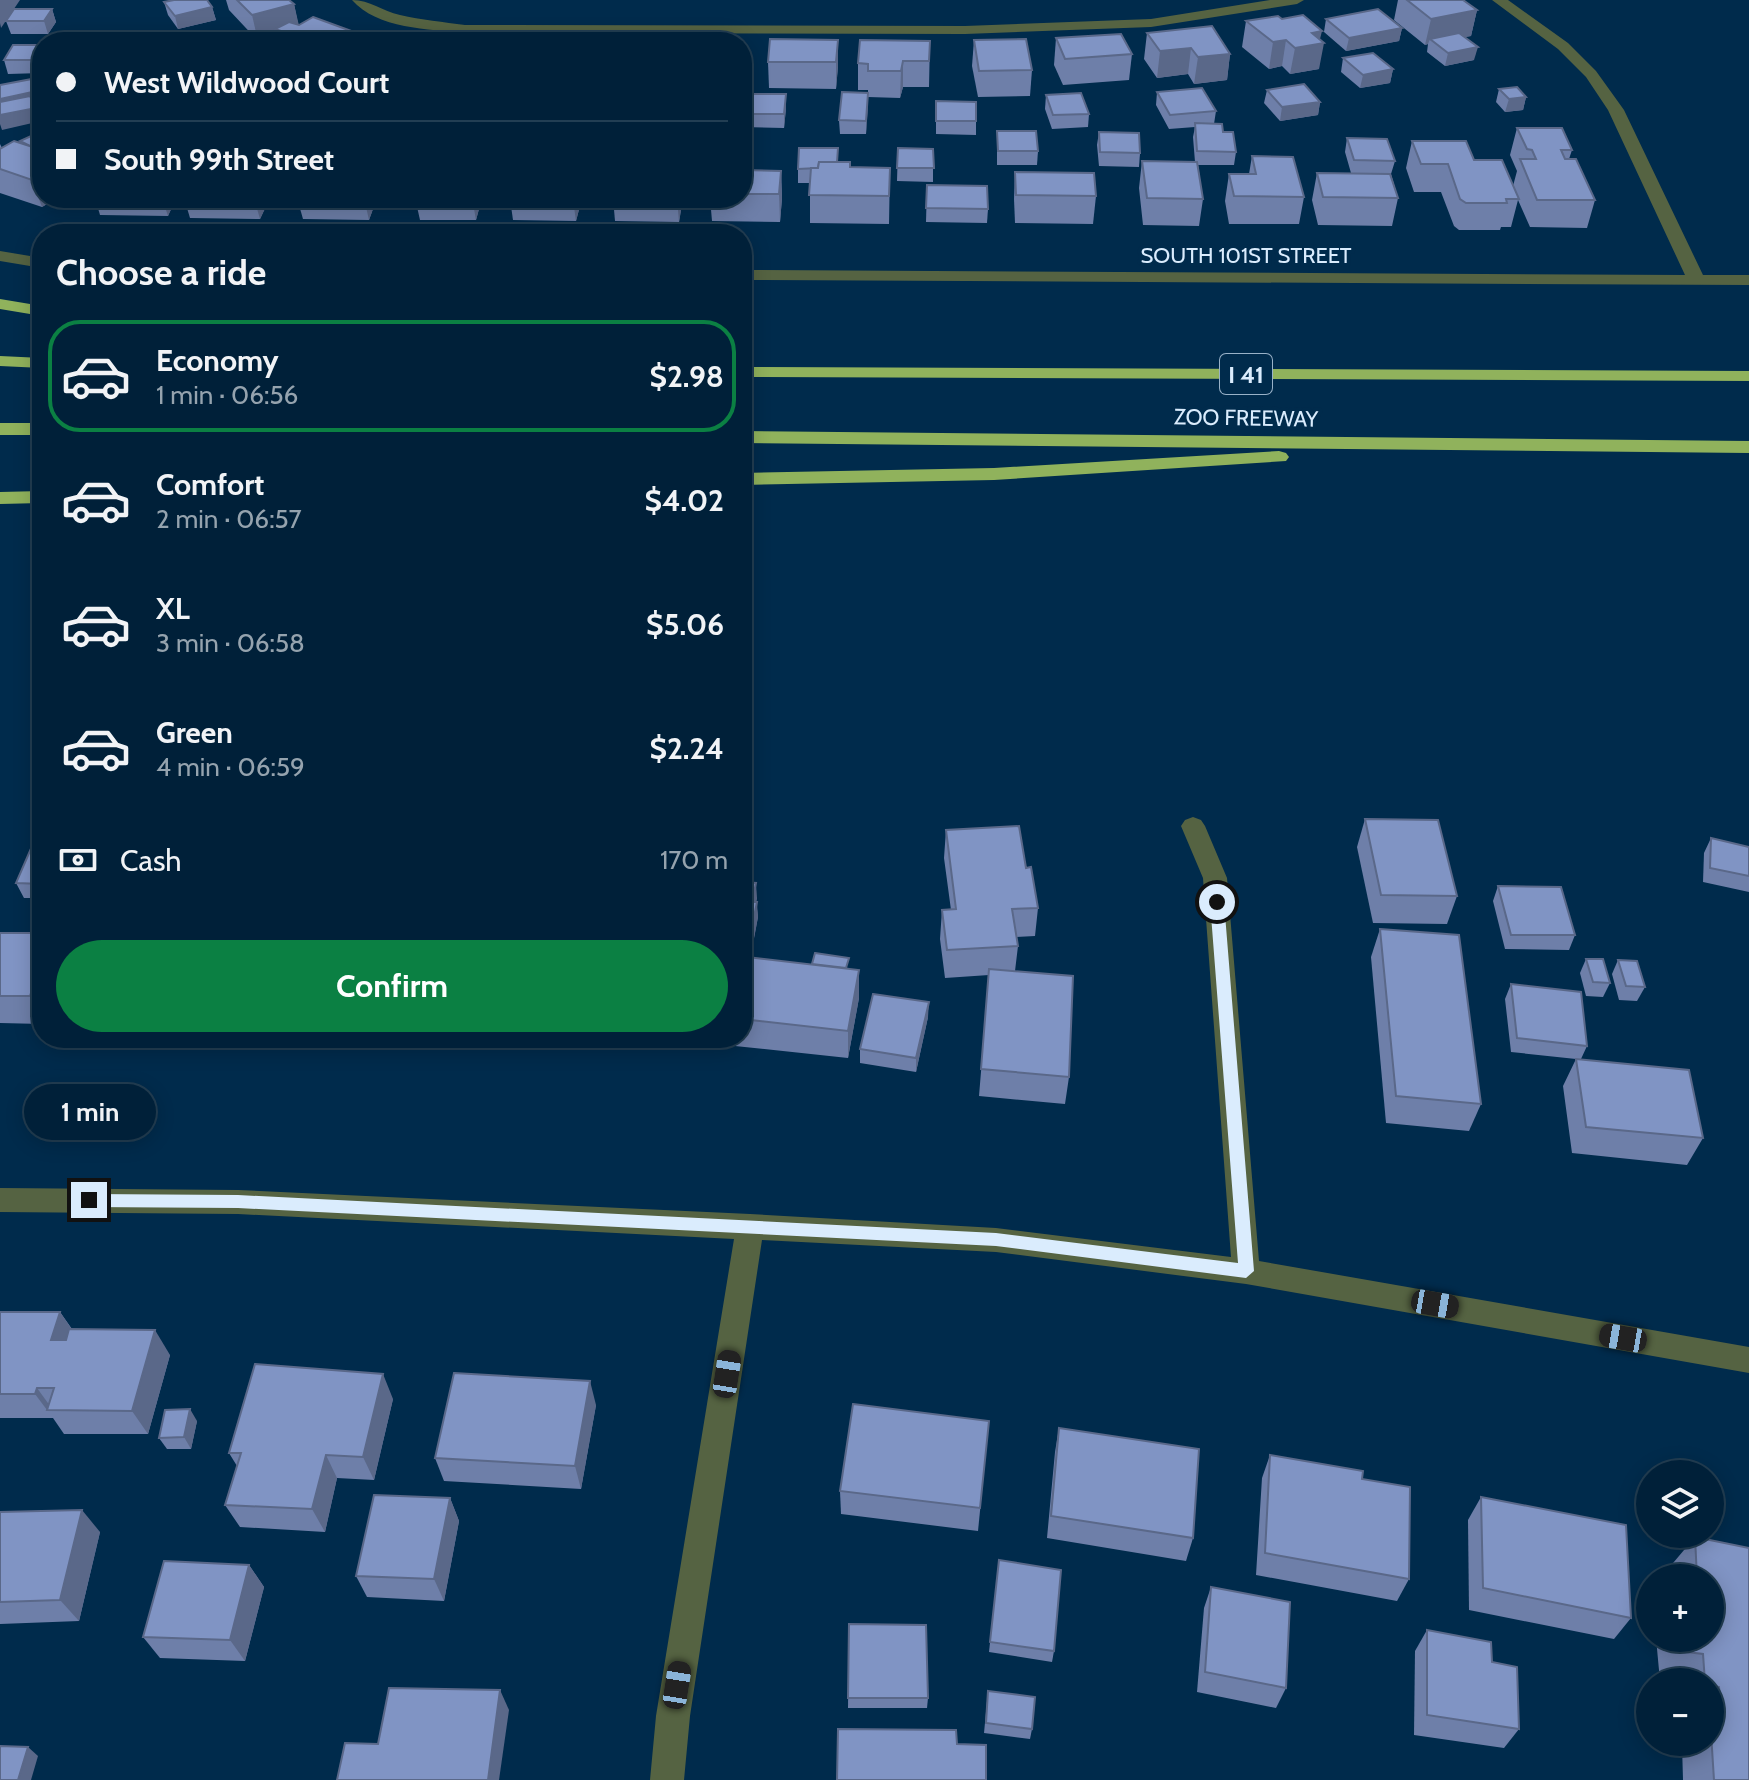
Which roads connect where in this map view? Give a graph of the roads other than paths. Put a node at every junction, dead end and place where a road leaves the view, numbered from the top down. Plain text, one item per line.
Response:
1 (359, 0) edge
2 (1297, 0) edge
3 (1499, 0) edge
4 (0, 256) edge
5 (32, 261) edge
6 (752, 275) edge
7 (1696, 279) junction
8 (1749, 280) edge
9 (0, 304) edge
10 (32, 309) edge
11 (0, 361) edge
12 (32, 363) edge
13 (752, 372) edge
14 (1749, 376) edge
15 (0, 429) edge
16 (32, 429) edge
17 (752, 437) edge
18 (1487, 444) junction
19 (1749, 447) edge
20 (752, 479) edge
21 (32, 497) edge
22 (0, 498) edge
23 (1193, 826) dead end
24 (0, 1200) edge
25 (750, 1226) junction
26 (1246, 1271) junction
27 (1749, 1360) edge
28 (667, 1780) edge

1 - 2 street
3 - 7 street
4 - 5 street
6 - 7 street, SOUTH 101ST STREET
7 - 8 street, SOUTH 101ST STREET
9 - 10 highway
11 - 12 highway
13 - 14 highway, ZOO FREEWAY / I 41
15 - 16 highway
17 - 18 highway, ZOO FREEWAY
18 - 19 highway, ZOO FREEWAY
18 - 20 highway
21 - 22 highway
23 - 26 street
24 - 25 street
25 - 26 street
25 - 28 street
26 - 27 street

